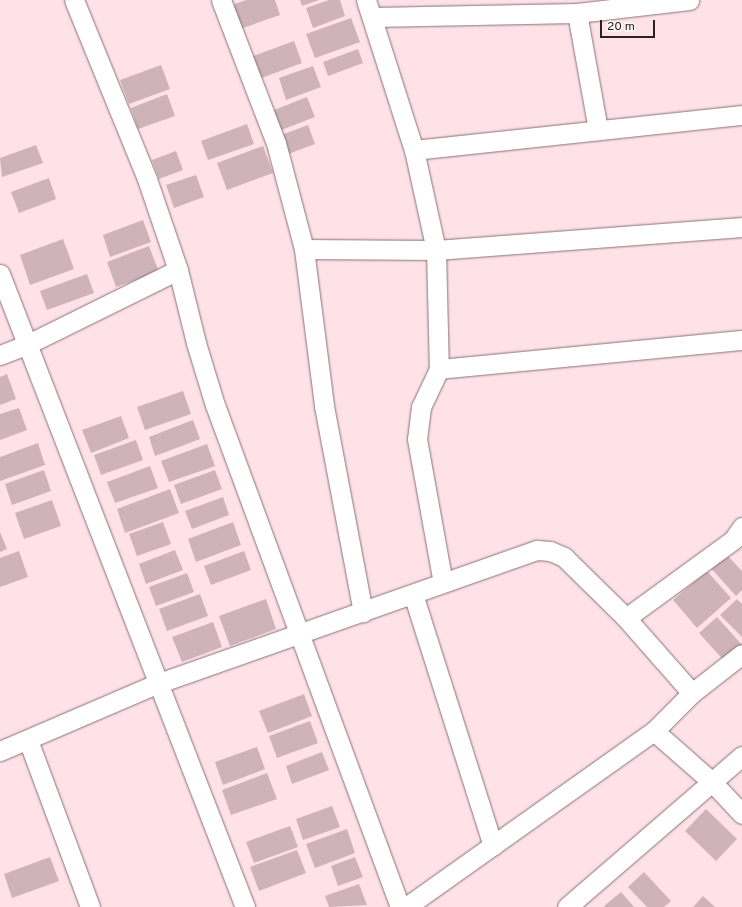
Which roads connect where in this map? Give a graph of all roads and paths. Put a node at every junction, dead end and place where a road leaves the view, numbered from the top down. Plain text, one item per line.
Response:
1 (74, 0) edge
2 (221, 0) edge
3 (366, 0) edge
4 (689, 0) edge
5 (577, 13) junction
6 (373, 18) junction
7 (742, 115) edge
8 (598, 130) junction
9 (414, 150) junction
10 (742, 227) edge
11 (304, 249) junction
12 (436, 250) junction
13 (178, 270) junction
14 (0, 274) edge
15 (742, 340) edge
16 (26, 345) junction
17 (0, 355) edge
18 (439, 370) junction
19 (742, 527) edge
20 (443, 583) junction
21 (413, 594) junction
22 (362, 612) junction
23 (626, 618) junction
24 (298, 635) junction
25 (742, 654) edge
26 (159, 683) junction
27 (692, 693) junction
28 (654, 731) junction
29 (28, 740) junction
30 (0, 751) edge
31 (742, 756) edge
32 (712, 782) junction
33 (742, 814) edge
34 (493, 846) junction
35 (90, 907) edge
36 (245, 907) edge
37 (400, 907) edge
38 (406, 907) edge
39 (567, 907) edge

1 - 13 street
2 - 11 street
3 - 6 street
4 - 5 street
5 - 6 street
5 - 8 street
6 - 9 street
7 - 8 street
8 - 9 street
9 - 12 street
10 - 12 street
11 - 12 street
11 - 22 street
12 - 18 street
13 - 16 street
13 - 24 street
14 - 16 street
15 - 18 street
16 - 17 street
16 - 26 street
18 - 20 street
19 - 23 street
20 - 21 street
20 - 23 street
21 - 22 street
21 - 34 street
22 - 24 street
23 - 27 street
24 - 26 street
24 - 37 street
25 - 27 street
26 - 29 street
26 - 36 street
27 - 28 street
28 - 32 street
28 - 34 street
29 - 30 street
29 - 35 street
31 - 32 street
32 - 33 street
32 - 39 street
34 - 38 street

